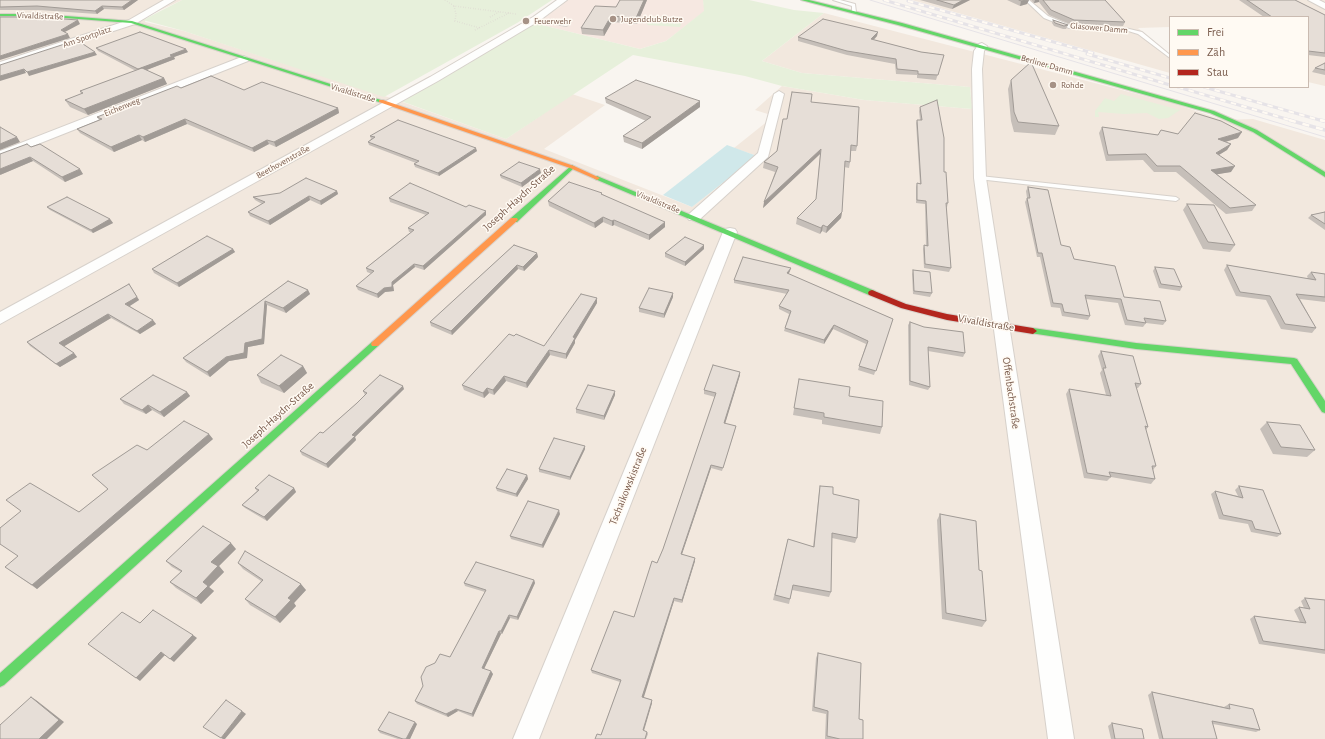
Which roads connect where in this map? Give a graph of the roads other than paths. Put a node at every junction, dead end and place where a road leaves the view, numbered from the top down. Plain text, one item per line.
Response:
1 (171, 0) edge
2 (563, 0) edge
3 (803, 0) edge
4 (835, 0) edge
5 (1027, 0) edge
6 (1312, 0) edge
7 (1325, 6) edge
8 (854, 12) junction
9 (0, 15) edge
10 (538, 18) junction
11 (132, 22) junction
12 (566, 25) dead end
13 (982, 46) junction
14 (1169, 56) edge
15 (244, 58) junction
16 (0, 65) edge
17 (779, 94) dead end
18 (389, 104) junction
19 (0, 156) edge
20 (572, 167) junction
21 (1325, 175) edge
22 (980, 178) junction
23 (1176, 199) dead end
24 (694, 217) junction
25 (730, 232) junction
26 (0, 319) edge
27 (1001, 326) junction
28 (1325, 409) edge
29 (0, 681) edge
30 (526, 739) edge
31 (1061, 739) edge

1 - 11 street, Am Sportplatz
2 - 10 street, Beethovenstraße
3 - 8 street, Berliner Damm
4 - 8 lane
5 - 14 lane, Glasower Damm
6 - 7 street
8 - 13 street, Berliner Damm
9 - 11 street, Vivaldistraße
10 - 12 lane
10 - 18 street, Beethovenstraße
11 - 15 street, Vivaldistraße
11 - 16 street, Am Sportplatz
13 - 21 street, Berliner Damm
13 - 22 street, Offenbachstraße
15 - 18 street, Vivaldistraße
15 - 19 street, Eichenweg
17 - 24 street, Vivaldistraße
18 - 20 street, Vivaldistraße
18 - 26 street, Beethovenstraße
20 - 24 street, Vivaldistraße
20 - 29 street, Joseph-Haydn-Straße
22 - 23 lane
22 - 27 street, Offenbachstraße
24 - 25 street, Vivaldistraße
25 - 27 street, Vivaldistraße
25 - 30 street, Tschaikowskistraße
27 - 28 street, Vivaldistraße
27 - 31 street, Offenbachstraße

